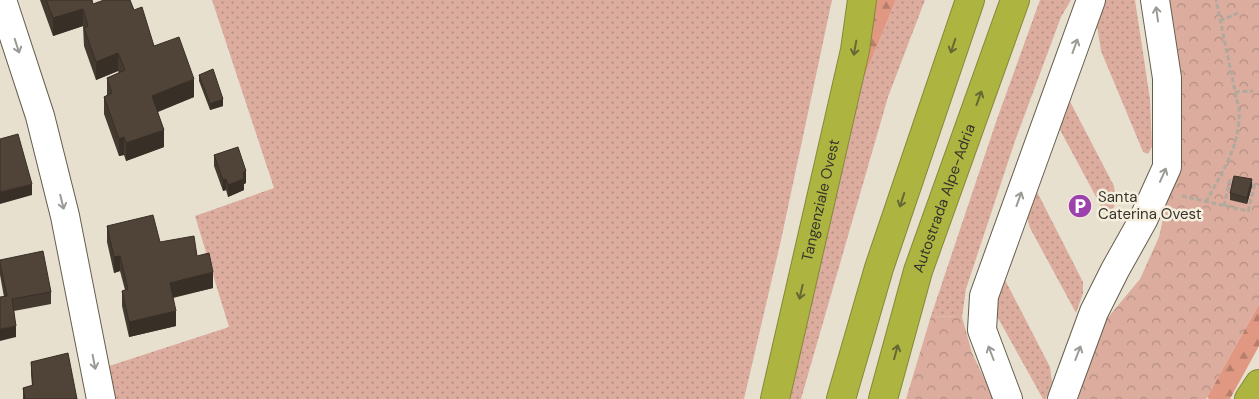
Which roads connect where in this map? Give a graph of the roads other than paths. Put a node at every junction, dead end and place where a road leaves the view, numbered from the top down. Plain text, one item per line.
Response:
1 (2, 0) edge
2 (862, 0) edge
3 (970, 0) edge
4 (1015, 0) edge
5 (1091, 0) edge
6 (1155, 0) edge
7 (1259, 384) edge
8 (101, 399) edge
9 (775, 399) edge
10 (841, 399) edge
11 (883, 399) edge
12 (1008, 399) edge
13 (1062, 399) edge
14 (1249, 399) edge

1 -> 8 street
2 -> 9 highway, Tangenziale Ovest
3 -> 10 highway
11 -> 4 highway, Autostrada Alpe-Adria
12 -> 5 street
13 -> 6 street
7 - 14 highway

